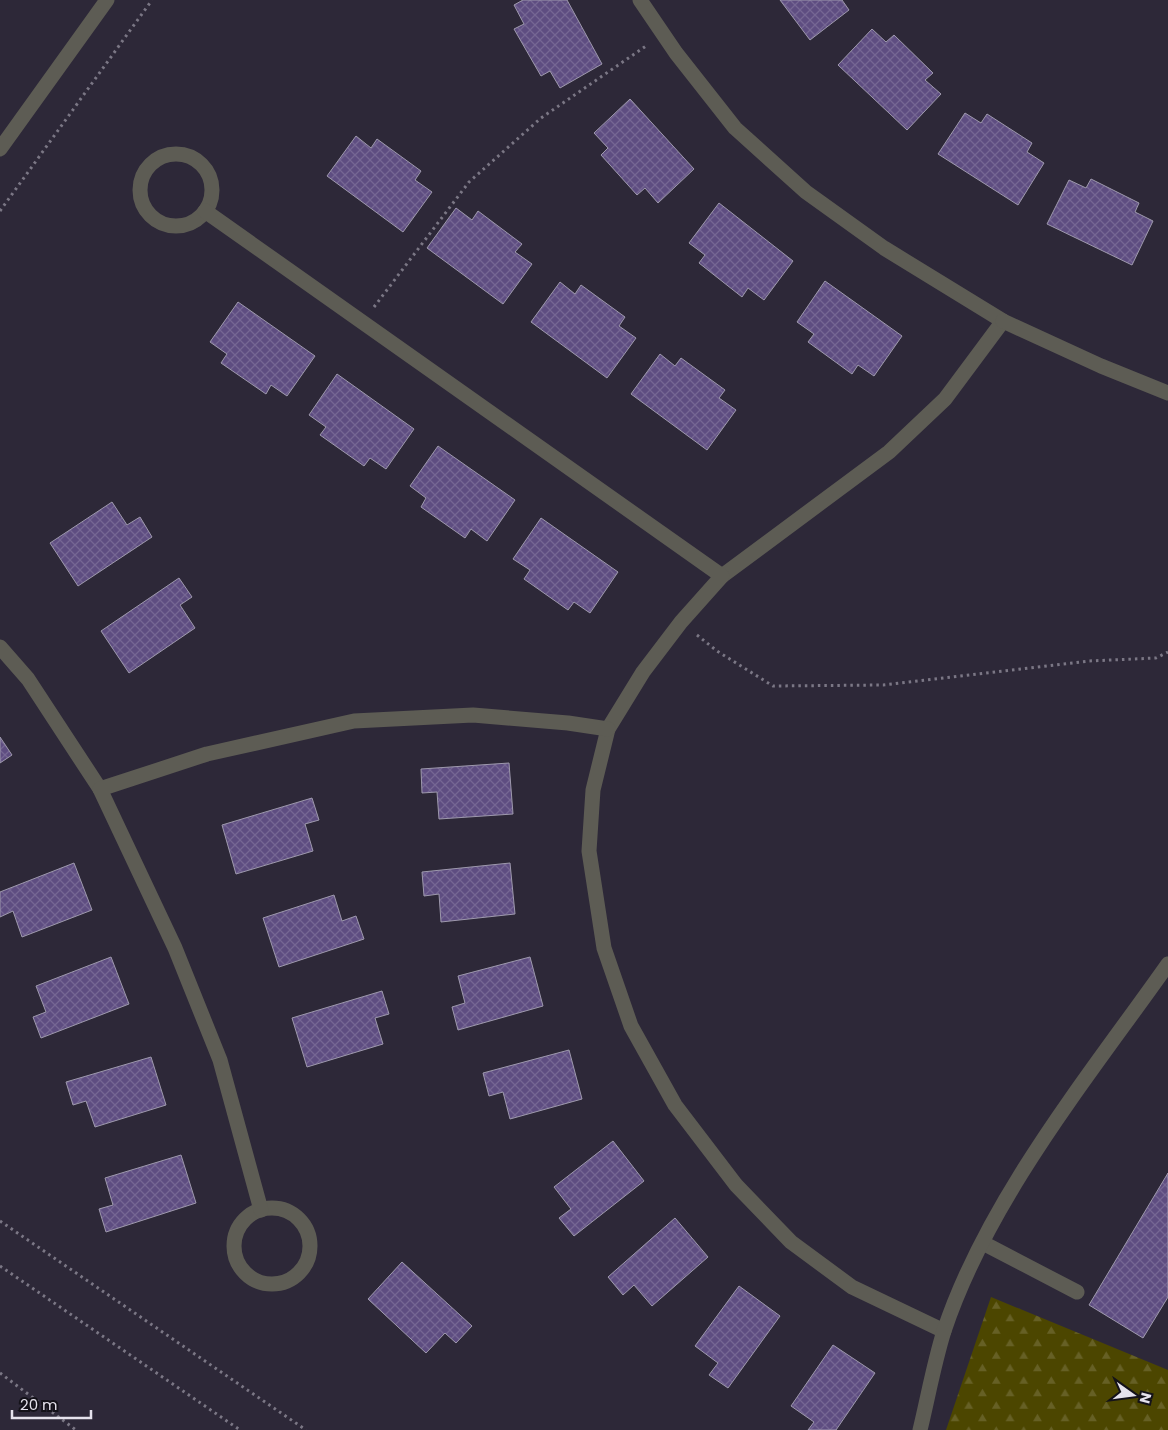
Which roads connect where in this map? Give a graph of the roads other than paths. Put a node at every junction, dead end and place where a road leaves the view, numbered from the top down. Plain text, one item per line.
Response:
1 (107, 0) edge
2 (640, 0) edge
3 (0, 149) edge
4 (205, 211) junction
5 (1003, 321) junction
6 (1168, 393) edge
7 (722, 576) junction
8 (0, 647) edge
9 (608, 729) junction
10 (100, 789) junction
11 (1168, 964) edge
12 (261, 1210) junction
13 (983, 1243) junction
14 (1077, 1292) dead end
15 (944, 1331) junction
16 (920, 1430) edge

1 - 3 street
2 - 5 street
4 - 4 street
4 - 7 street
5 - 6 street
5 - 7 street
7 - 9 street
8 - 10 street
9 - 10 street
9 - 15 street
10 - 12 street
11 - 13 street
12 - 12 street
13 - 14 street
13 - 15 street
15 - 16 street

